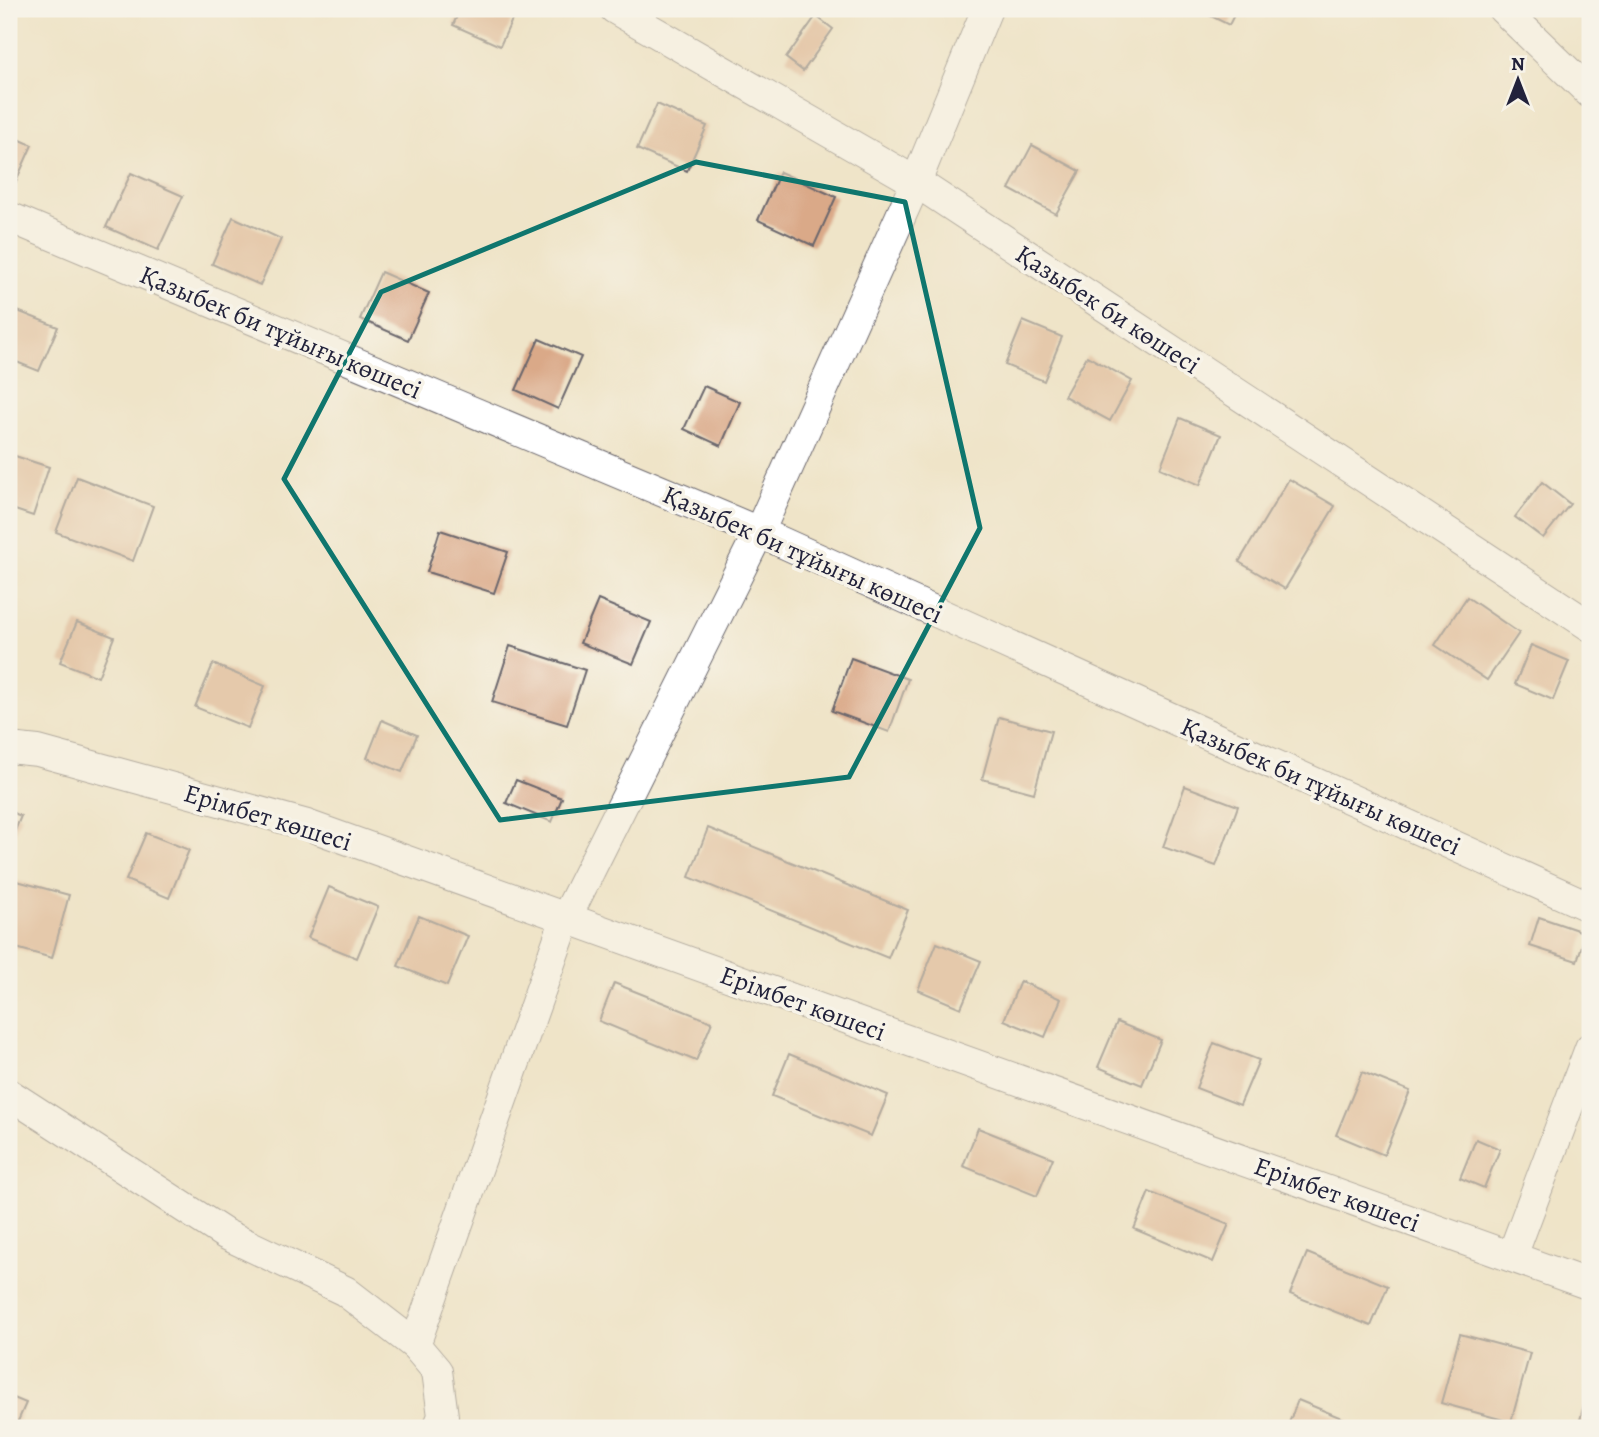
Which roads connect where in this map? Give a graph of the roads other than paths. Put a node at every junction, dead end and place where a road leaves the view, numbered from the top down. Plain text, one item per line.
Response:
1 (615, 9) edge
2 (987, 9) edge
3 (1503, 9) edge
4 (1590, 93) edge
5 (916, 182) junction
6 (9, 217) edge
7 (759, 532) junction
8 (1590, 626) edge
9 (9, 748) edge
10 (1590, 907) edge
11 (566, 918) junction
12 (1590, 1048) edge
13 (9, 1094) edge
14 (1512, 1256) junction
15 (1590, 1284) edge
16 (415, 1345) junction
17 (438, 1428) edge

1 - 5 street, Қазыбек би көшесі
2 - 5 street
3 - 4 street
5 - 7 street
5 - 8 street, Қазыбек би көшесі
6 - 7 street, Қазыбек би тұйығы көшесі
7 - 10 street, Қазыбек би тұйығы көшесі
7 - 11 street
9 - 11 street, Ерімбет көшесі
11 - 14 street, Ерімбет көшесі
11 - 16 street
12 - 14 street
13 - 16 street
14 - 15 street, Ерімбет көшесі
16 - 17 street

